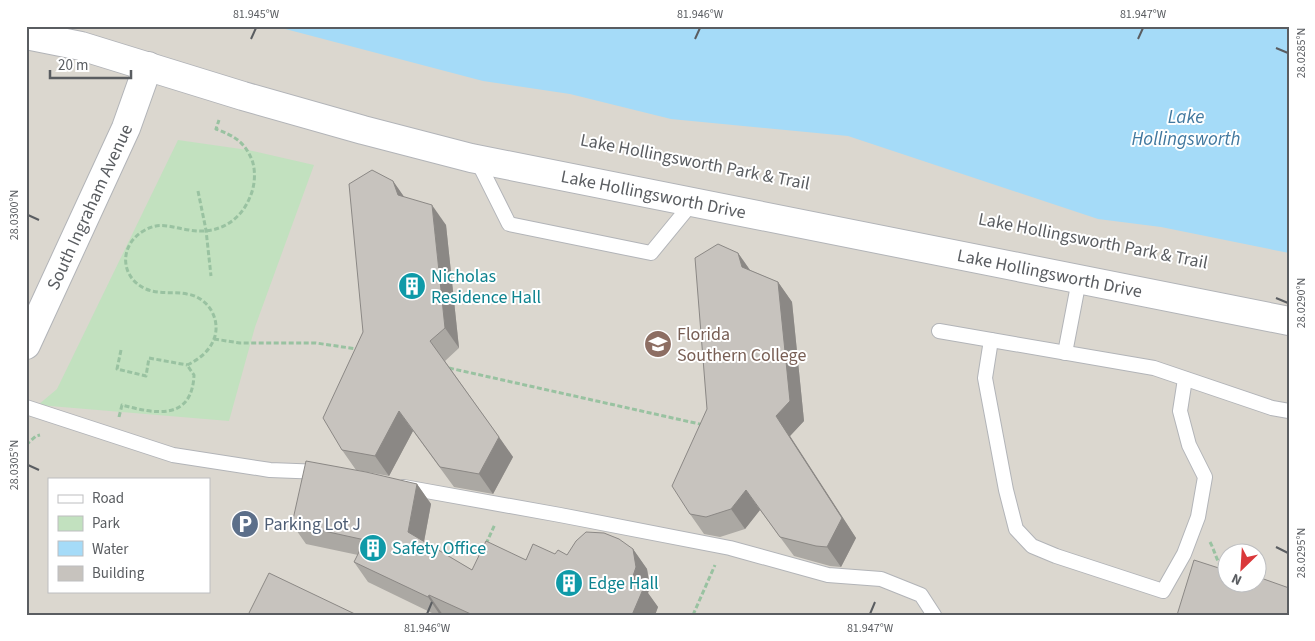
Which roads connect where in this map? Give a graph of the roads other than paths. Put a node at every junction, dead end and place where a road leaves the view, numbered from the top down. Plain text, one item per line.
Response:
1 (26, 35) edge
2 (148, 66) junction
3 (477, 160) junction
4 (692, 202) junction
5 (1079, 280) junction
6 (1289, 321) edge
7 (939, 331) dead end
8 (991, 340) junction
9 (26, 345) edge
10 (1065, 353) junction
11 (1185, 379) junction
12 (26, 407) edge
13 (1289, 411) edge
14 (338, 475) edge
15 (387, 484) edge
16 (934, 615) edge

1 - 2 street, Lake Hollingsworth Drive
2 - 3 street, Lake Hollingsworth Drive
2 - 9 street, South Ingraham Avenue
3 - 4 street, Lake Hollingsworth Drive
3 - 4 lane
4 - 5 street, Lake Hollingsworth Drive
5 - 6 street, Lake Hollingsworth Drive
5 - 10 lane
7 - 8 lane
8 - 10 lane
8 - 11 lane
10 - 11 lane
11 - 13 lane
12 - 14 lane
15 - 16 lane

